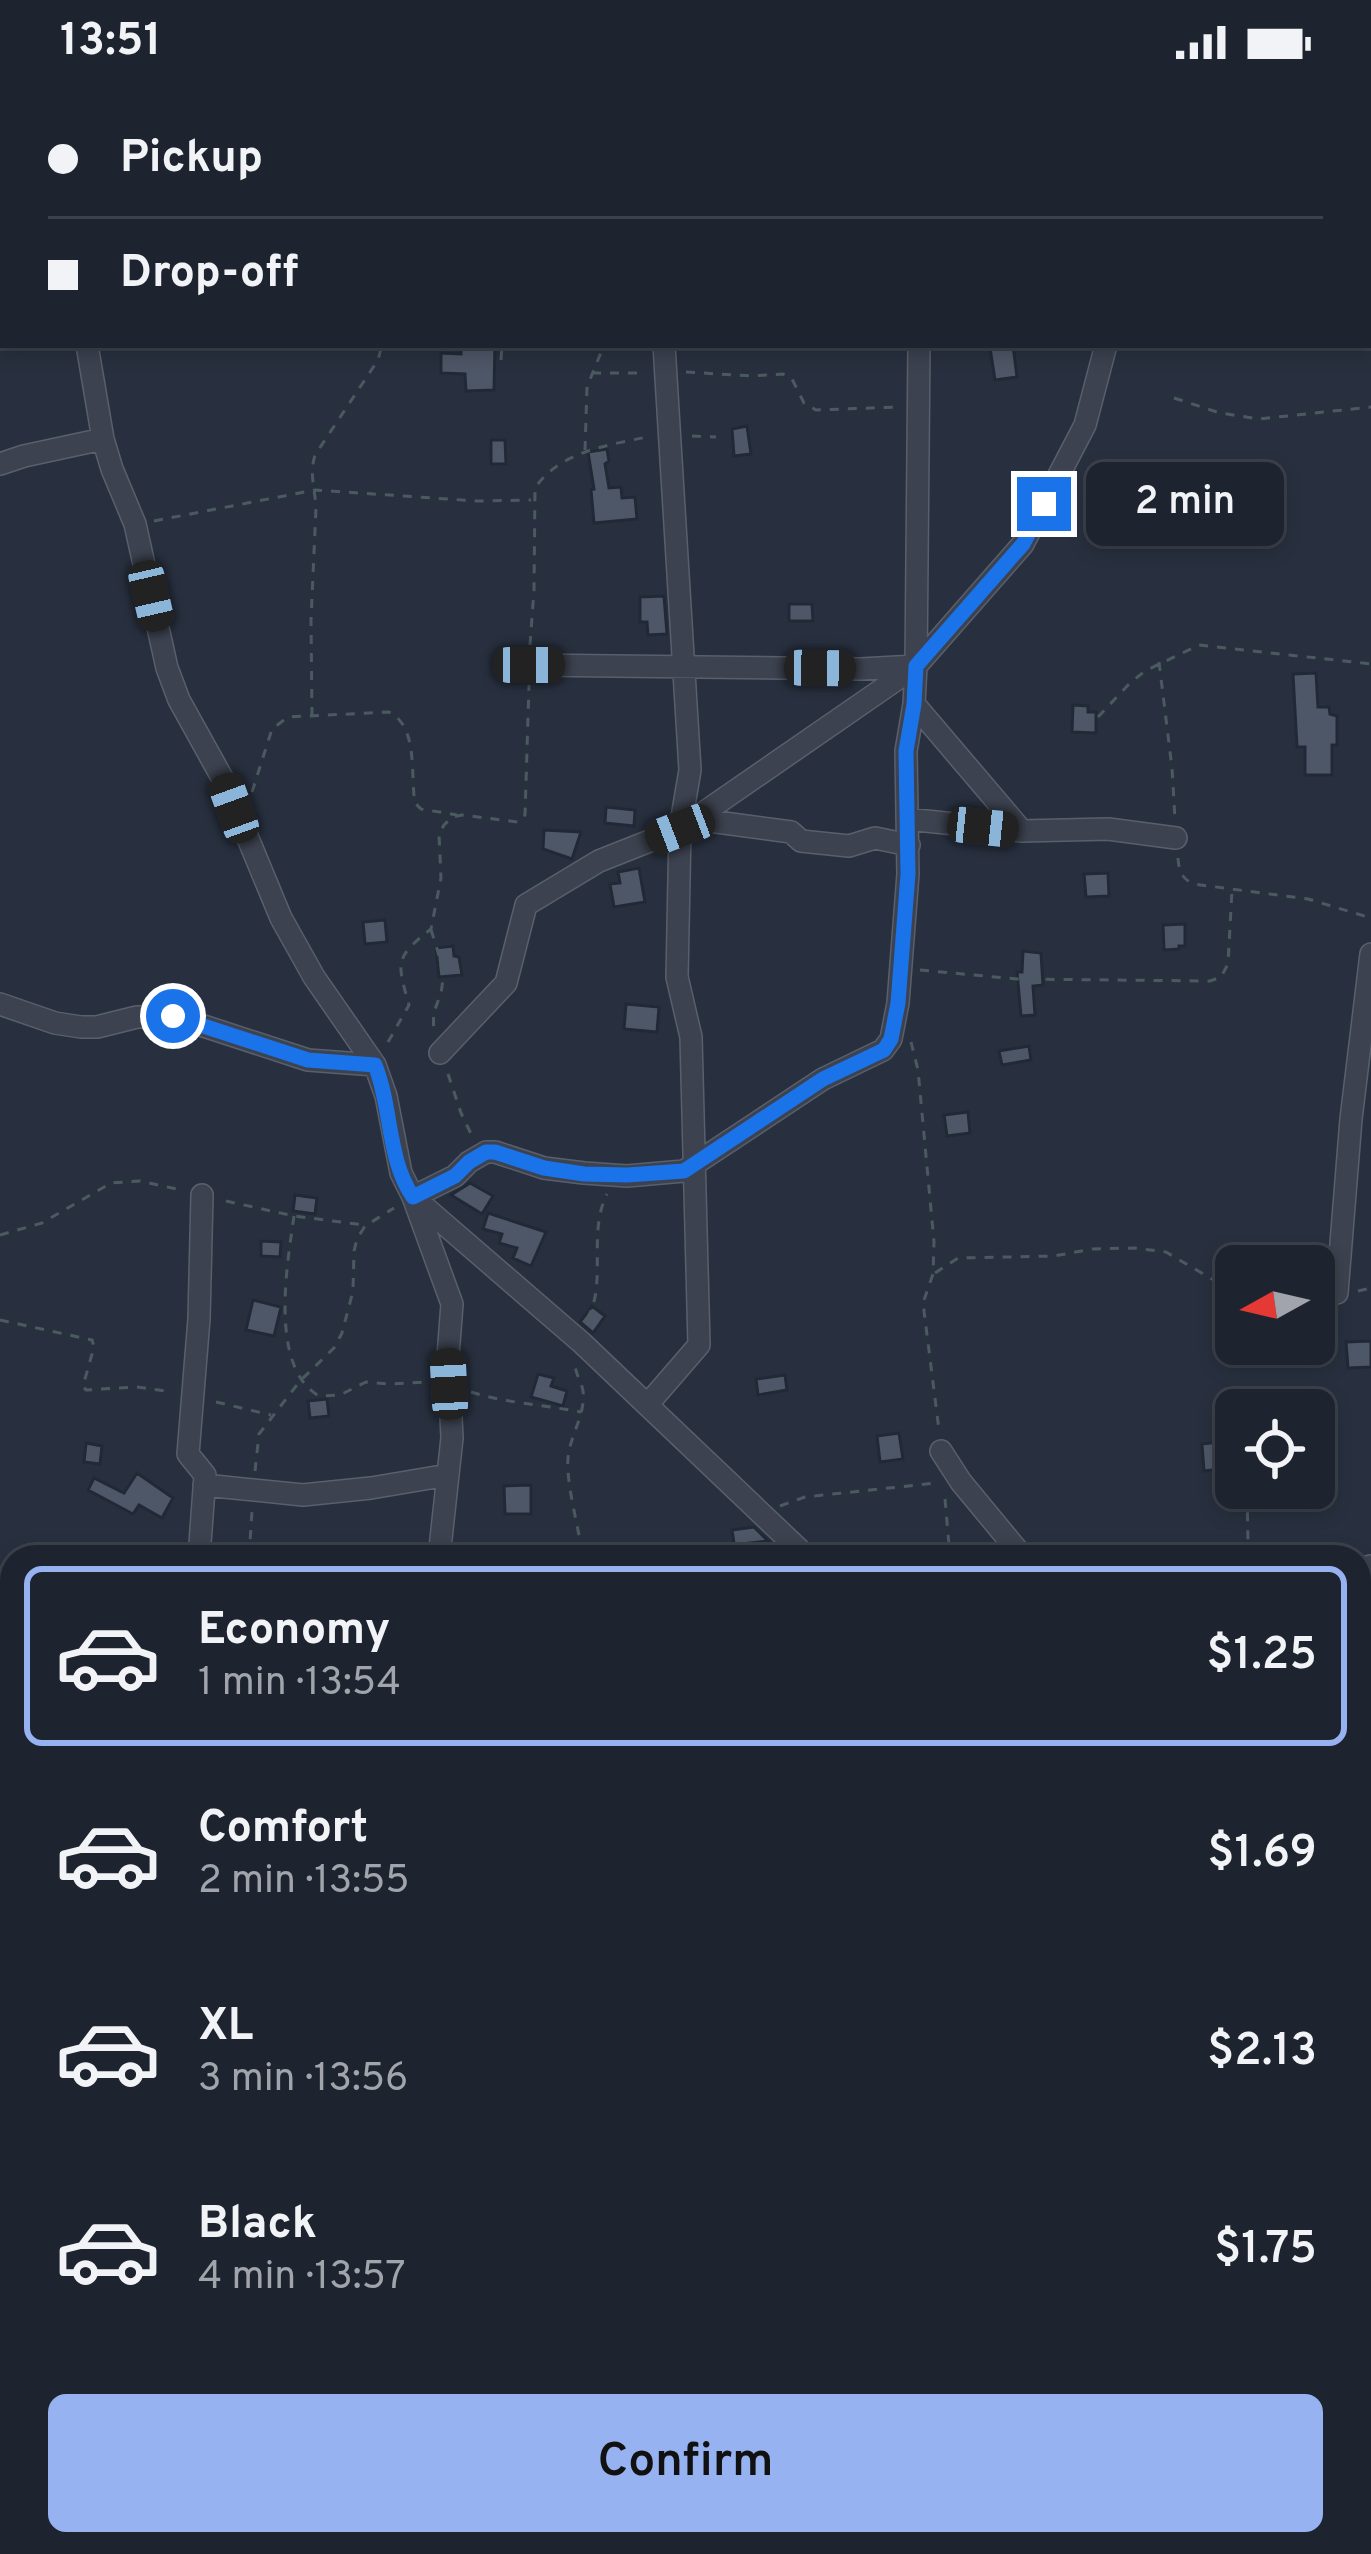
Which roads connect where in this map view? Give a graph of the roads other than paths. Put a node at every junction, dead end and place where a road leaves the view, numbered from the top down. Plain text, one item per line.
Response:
1 (88, 348) edge
2 (664, 348) edge
3 (919, 348) edge
4 (1105, 348) edge
5 (103, 439) junction
6 (0, 464) edge
7 (529, 665) road end
8 (683, 666) junction
9 (916, 666) junction
10 (914, 704) junction
11 (907, 819) junction
12 (687, 824) junction
13 (1022, 831) junction
14 (1176, 838) road end
15 (909, 845) junction
16 (1371, 954) edge
17 (0, 1004) edge
18 (440, 1053) dead end
19 (375, 1065) junction
20 (693, 1166) junction
21 (202, 1195) road end
22 (413, 1197) junction
23 (1337, 1293) dead end
24 (648, 1404) junction
25 (941, 1451) road end
26 (448, 1475) junction
27 (204, 1485) junction
28 (200, 1545) edge
29 (438, 1545) edge
30 (795, 1545) edge
31 (1013, 1545) edge

1 - 5 street
2 - 8 street
3 - 9 street
4 - 9 street
5 - 6 street
5 - 19 street
7 - 8 street
8 - 9 street
8 - 12 street
9 - 10 street
9 - 12 street
10 - 11 street
10 - 13 street
11 - 13 street
11 - 15 street
12 - 15 street
12 - 18 street
12 - 20 street
13 - 14 street
15 - 20 street
16 - 23 street
17 - 19 street
19 - 22 street
20 - 22 street
20 - 24 street
21 - 27 street
22 - 24 street
22 - 26 street
24 - 30 street
25 - 31 street
26 - 27 street
26 - 29 street
27 - 28 street

